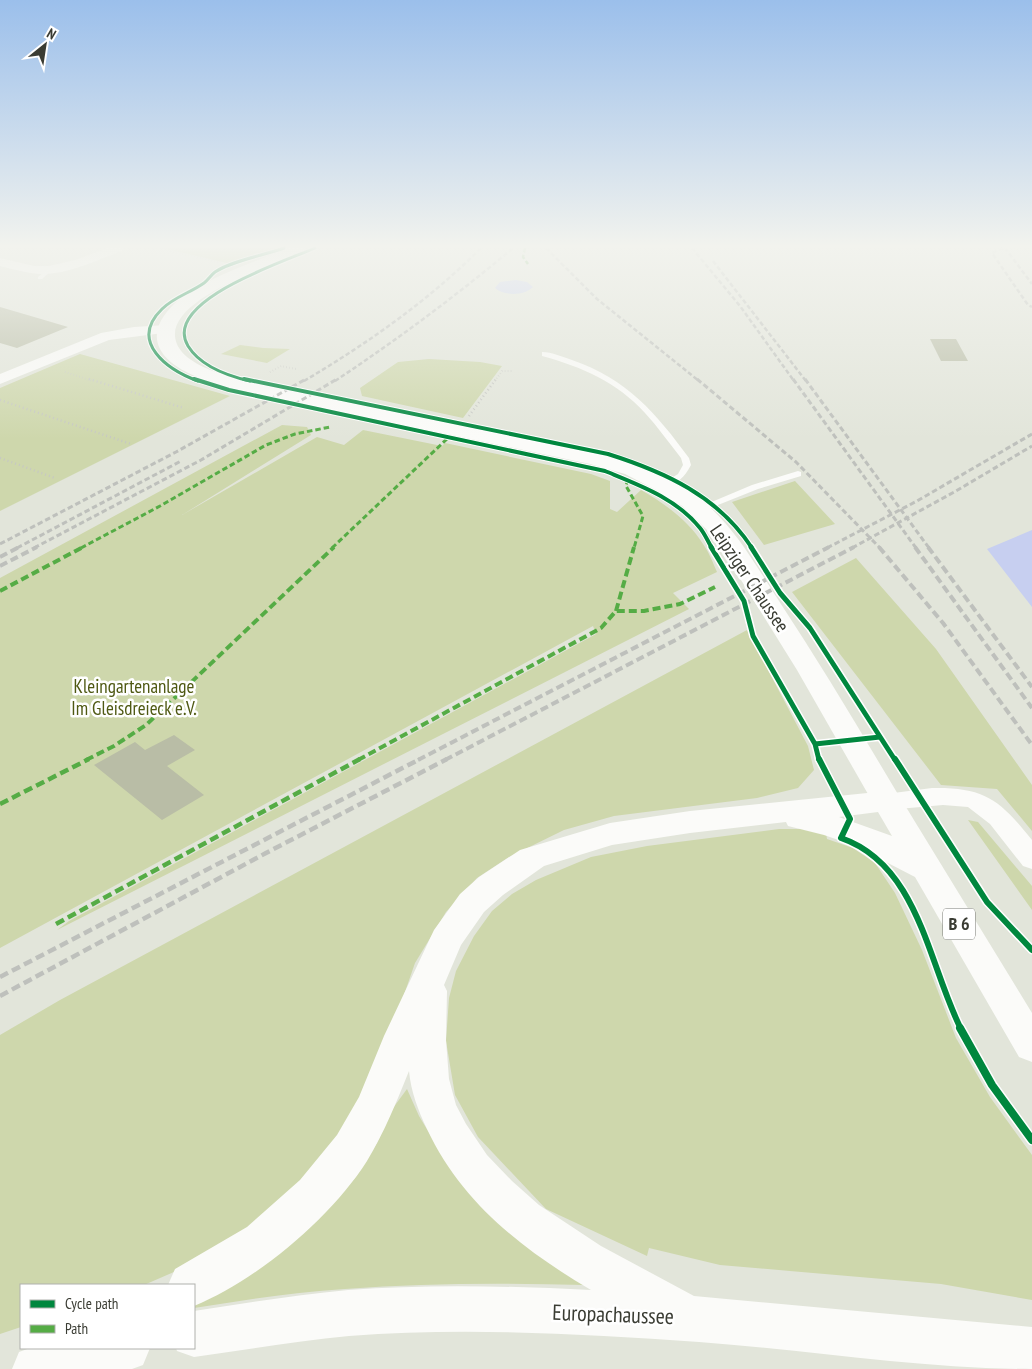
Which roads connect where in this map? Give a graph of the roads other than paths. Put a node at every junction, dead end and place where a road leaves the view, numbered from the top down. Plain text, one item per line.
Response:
1 (175, 312) edge
2 (166, 329) junction
3 (545, 354) dead end
4 (3, 376) edge
5 (798, 474) dead end
6 (664, 485) junction
7 (700, 510) junction
8 (887, 801) junction
9 (771, 814) junction
10 (1032, 859) edge
11 (910, 873) junction
12 (429, 980) junction
13 (1032, 1046) edge
14 (193, 1284) edge
15 (688, 1318) junction
16 (195, 1334) edge
17 (72, 1349) edge
18 (122, 1349) edge
19 (1032, 1350) edge
20 (35, 1369) edge

1 - 2 main road
2 - 4 street
2 - 6 main road, Leipziger Chaussee / B 6
3 - 6 lane
5 - 7 lane
6 - 7 main road, Leipziger Chaussee / B 6
7 - 8 main road, Leipziger Chaussee / B 6
8 - 9 main road
8 - 10 street
8 - 11 main road, Leipziger Chaussee / B 6
9 - 11 main road
9 - 12 main road
11 - 13 main road, Leipziger Chaussee / B 6
12 - 14 main road
12 - 15 main road
15 - 16 main road, Europachaussee
15 - 19 main road, Europachaussee
17 - 20 main road
18 - 20 main road

